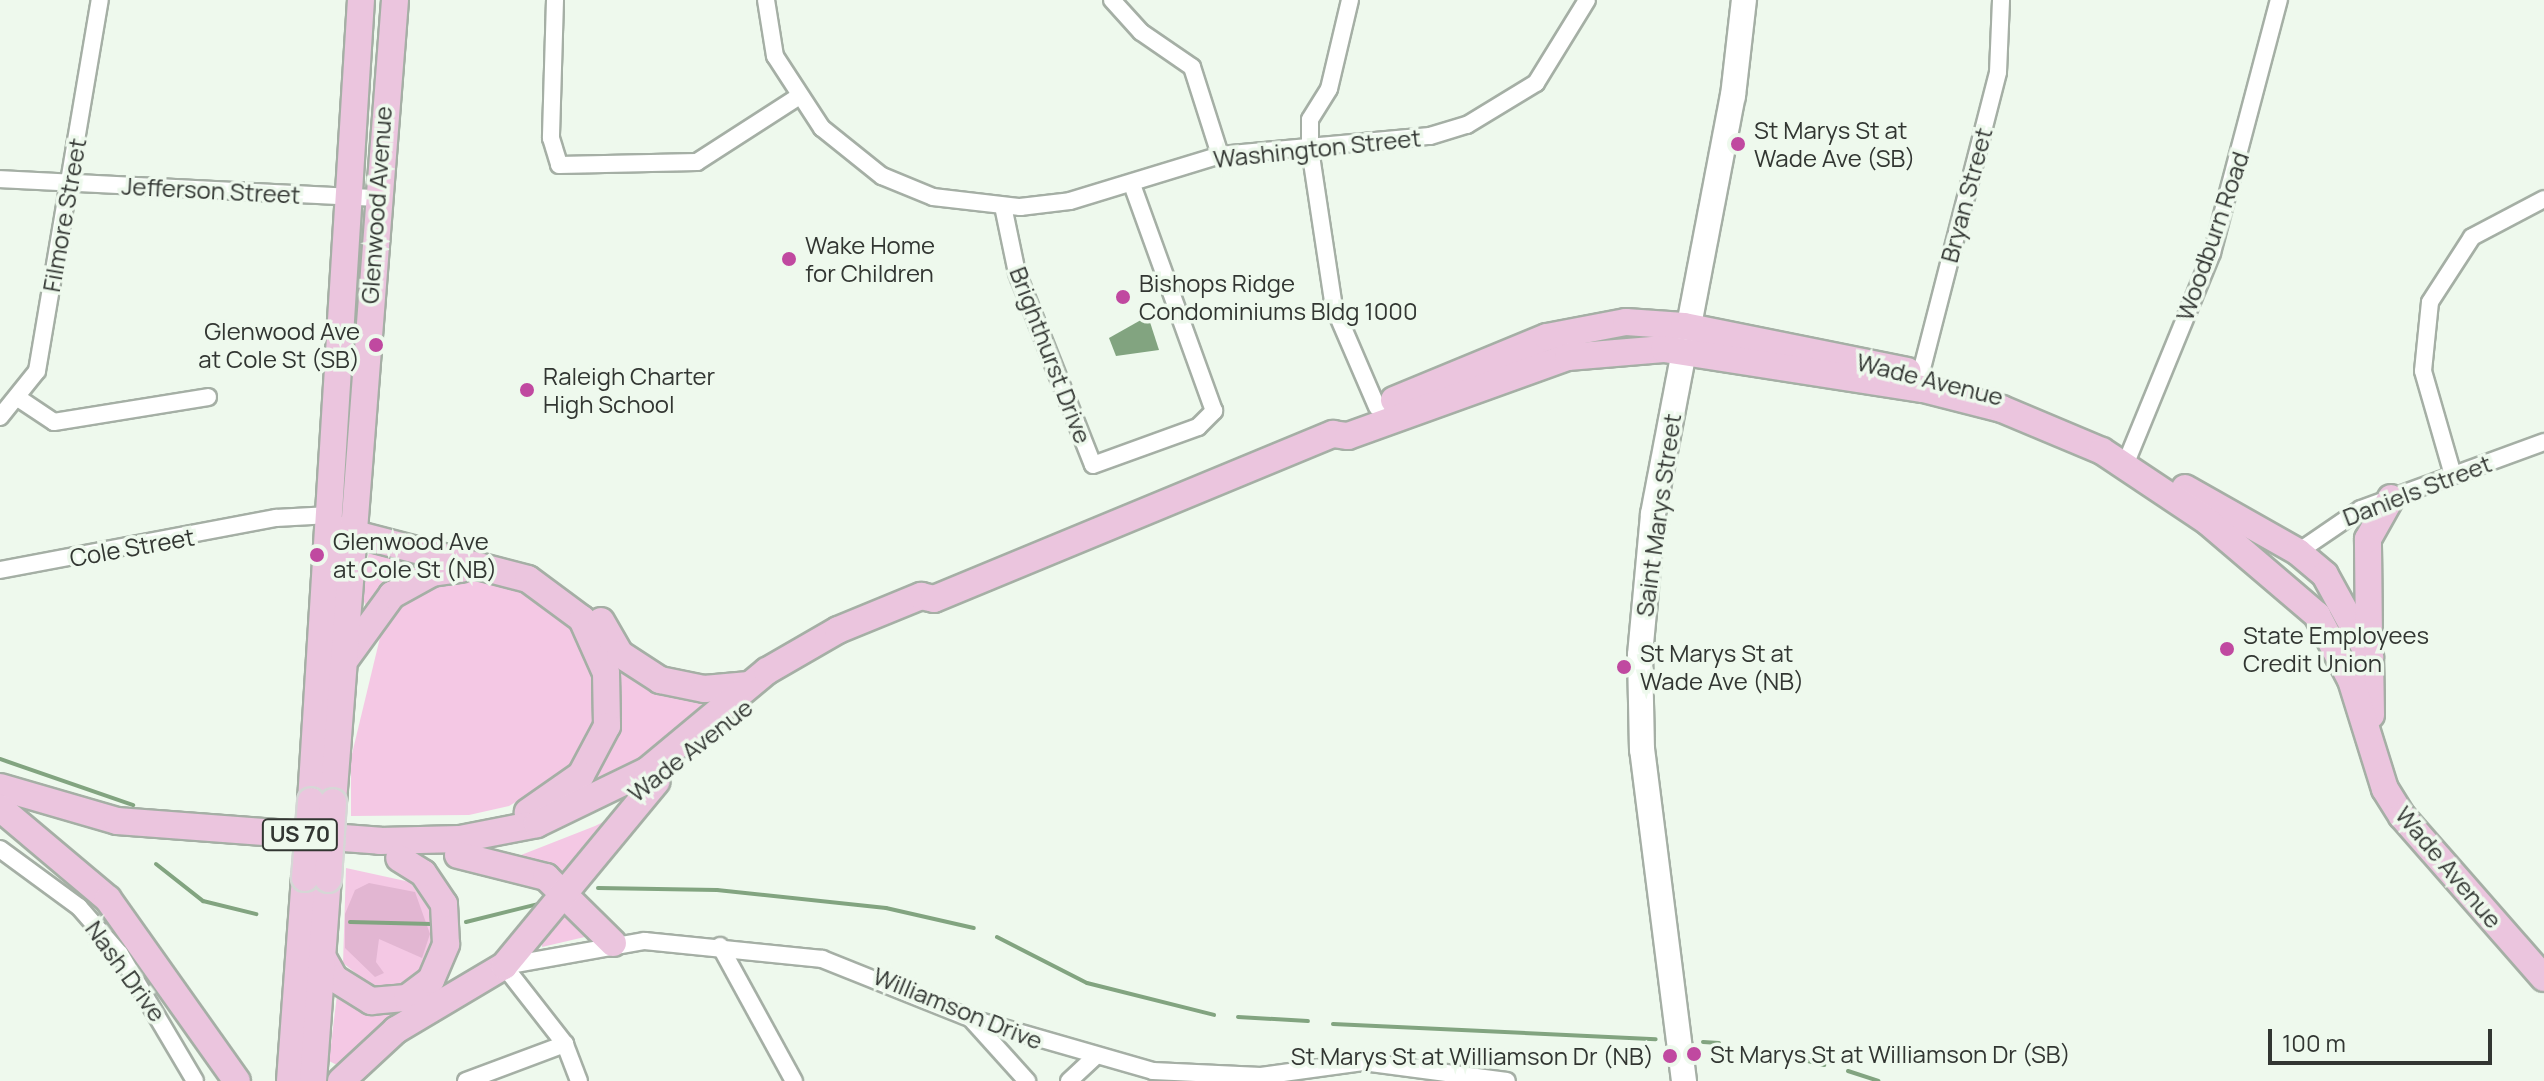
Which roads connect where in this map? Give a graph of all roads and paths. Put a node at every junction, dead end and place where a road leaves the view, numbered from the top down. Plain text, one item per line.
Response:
1 (100, 0) edge
2 (361, 0) edge
3 (395, 0) edge
4 (555, 0) edge
5 (766, 0) edge
6 (1112, 0) edge
7 (1350, 0) edge
8 (1587, 0) edge
9 (1744, 0) edge
10 (2001, 0) edge
11 (2279, 0) edge
12 (798, 97) junction
13 (1310, 149) junction
14 (1220, 155) junction
15 (0, 179) edge
16 (70, 184) junction
17 (1132, 184) junction
18 (344, 196) junction
19 (375, 198) junction
20 (2544, 199) edge
21 (1003, 206) junction
22 (1683, 338) junction
23 (1918, 381) junction
24 (208, 397) dead end
25 (18, 398) junction
26 (1377, 407) junction
27 (0, 417) edge
28 (1333, 434) junction
29 (2544, 442) edge
30 (2128, 460) junction
31 (2453, 475) junction
32 (2391, 498) junction
33 (2207, 521) junction
34 (341, 525) junction
35 (2298, 552) junction
36 (473, 568) junction
37 (0, 570) edge
38 (934, 599) junction
39 (2370, 657) junction
40 (345, 660) junction
41 (2351, 680) junction
42 (749, 685) junction
43 (2372, 745) junction
44 (656, 782) junction
45 (0, 787) edge
46 (322, 802) junction
47 (0, 806) edge
48 (483, 836) junction
49 (0, 849) edge
50 (458, 855) junction
51 (399, 858) junction
52 (317, 879) junction
53 (570, 894) junction
54 (613, 943) junction
55 (720, 946) junction
56 (322, 956) junction
57 (504, 966) junction
58 (2544, 978) edge
59 (393, 1001) junction
60 (972, 1019) junction
61 (565, 1044) junction
62 (1093, 1059) junction
63 (302, 1074) edge
64 (346, 1074) edge
65 (195, 1081) edge
66 (237, 1081) edge
67 (466, 1081) edge
68 (579, 1081) edge
69 (794, 1081) edge
70 (1027, 1081) edge
71 (1069, 1081) edge
72 (1507, 1081) edge
73 (1684, 1081) edge

1 - 16 street, Filmore Street
2 - 18 main road, Glenwood Avenue
3 - 19 main road, Glenwood Avenue
4 - 12 street
5 - 12 street, Washington Street
6 - 14 street
7 - 13 street
8 - 13 street, Washington Street
9 - 22 main road, Saint Marys Street
10 - 23 street, Bryan Street
11 - 30 street, Woodburn Road
12 - 21 street, Washington Street
13 - 14 street, Washington Street
13 - 26 street
14 - 17 street, Washington Street
15 - 16 street, Jefferson Street
16 - 18 street, Jefferson Street
16 - 25 street, Filmore Street
17 - 21 street, Washington Street
17 - 21 street, Brighthurst Drive
18 - 19 street, Jefferson Street
18 - 34 main road, Glenwood Avenue
19 - 34 main road, Glenwood Avenue
20 - 31 street
22 - 23 main road, Wade Avenue
22 - 26 main road, Wade Avenue
22 - 28 main road, Wade Avenue
22 - 73 main road, Saint Marys Street
23 - 30 main road, Wade Avenue
24 - 25 street
25 - 27 street, Filmore Street
26 - 28 main road, Wade Avenue
28 - 38 main road, Wade Avenue
29 - 31 street, Daniels Street
30 - 33 main road, Wade Avenue
30 - 35 main road, Wade Avenue
31 - 32 street, Daniels Street
32 - 35 street, Daniels Street
32 - 39 main road
33 - 35 main road
33 - 41 main road, Wade Avenue
34 - 36 main road
34 - 37 street, Cole Street
34 - 40 main road, Glenwood Avenue
34 - 42 main road
34 - 46 main road, Glenwood Avenue
35 - 39 main road, Wade Avenue
35 - 41 main road
36 - 40 main road
36 - 48 main road
38 - 42 main road, Wade Avenue
38 - 44 main road, Wade Avenue
39 - 43 main road, Wade Avenue
40 - 46 main road, Glenwood Avenue / US 70
41 - 43 main road, Wade Avenue
42 - 48 main road, Wade Avenue
43 - 58 main road, Wade Avenue
44 - 50 main road, Wade Avenue
44 - 53 main road
45 - 48 main road, Wade Avenue / US 70
46 - 52 main road, Glenwood Avenue / US 70, bridge
47 - 51 main road, Wade Avenue
47 - 66 main road
49 - 65 street, Nash Drive
50 - 51 main road, Wade Avenue
50 - 53 main road
51 - 59 main road
52 - 56 main road, Glenwood Avenue / US 70
52 - 63 main road, Glenwood Avenue
53 - 54 main road
53 - 57 main road
54 - 55 street, Williamson Drive
54 - 57 street, Williamson Drive
55 - 60 street, Williamson Drive
55 - 69 street
56 - 59 main road
56 - 63 main road, Glenwood Avenue / US 70
57 - 59 main road
57 - 61 street
57 - 64 main road
60 - 62 street, Williamson Drive
60 - 70 street
61 - 67 street
61 - 68 street
62 - 71 street
62 - 72 street, Williamson Drive
63 - 64 main road

